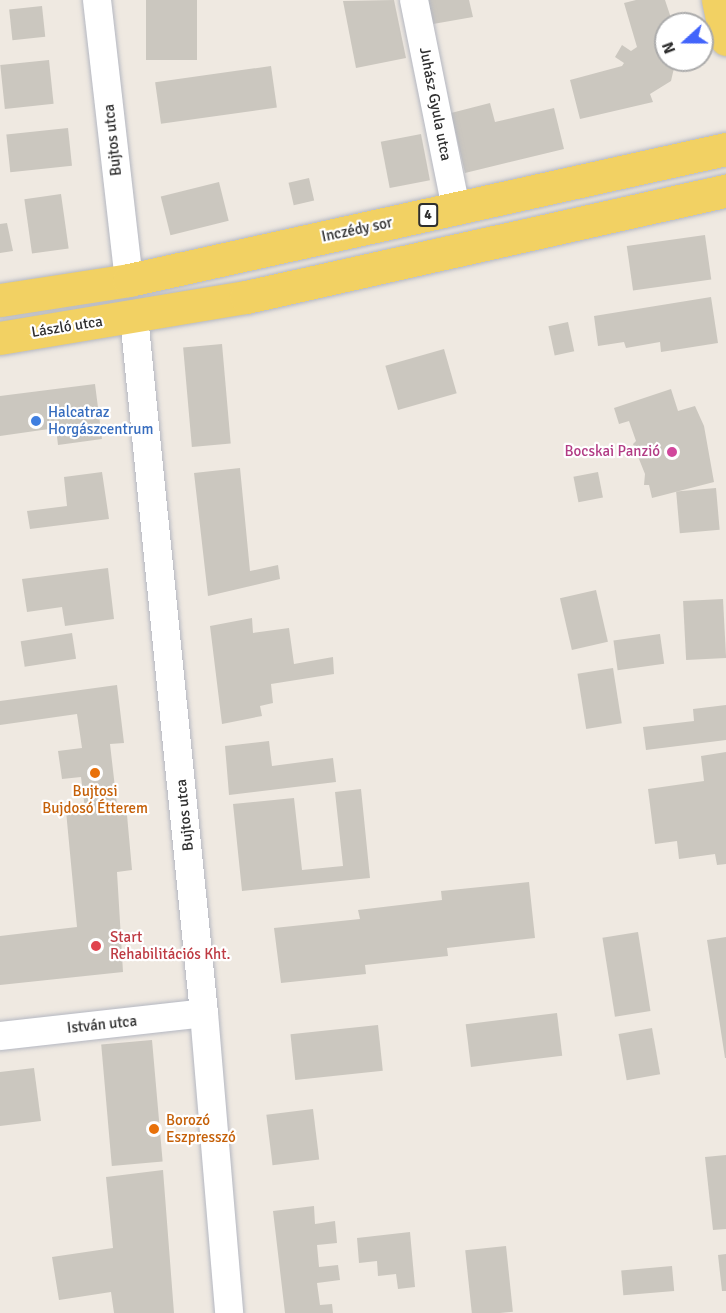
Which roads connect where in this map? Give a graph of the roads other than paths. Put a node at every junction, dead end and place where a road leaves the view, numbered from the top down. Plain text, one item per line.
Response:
1 (97, 0) edge
2 (414, 0) edge
3 (718, 0) edge
4 (726, 39) edge
5 (726, 149) edge
6 (726, 191) edge
7 (456, 209) junction
8 (129, 280) junction
9 (0, 300) edge
10 (134, 317) junction
11 (0, 338) edge
12 (204, 1013) junction
13 (0, 1036) edge
14 (230, 1313) edge

1 - 8 street, Bujtos utca
2 - 7 street, Juhász Gyula utca
3 - 4 main road
5 - 7 main road, Inczédy sor / 4
6 - 10 main road
7 - 8 main road, Inczédy sor / 4
8 - 9 main road, 4
10 - 11 main road, László utca
10 - 12 street, Bujtos utca
12 - 13 street, István utca
12 - 14 street, Bujtos utca

